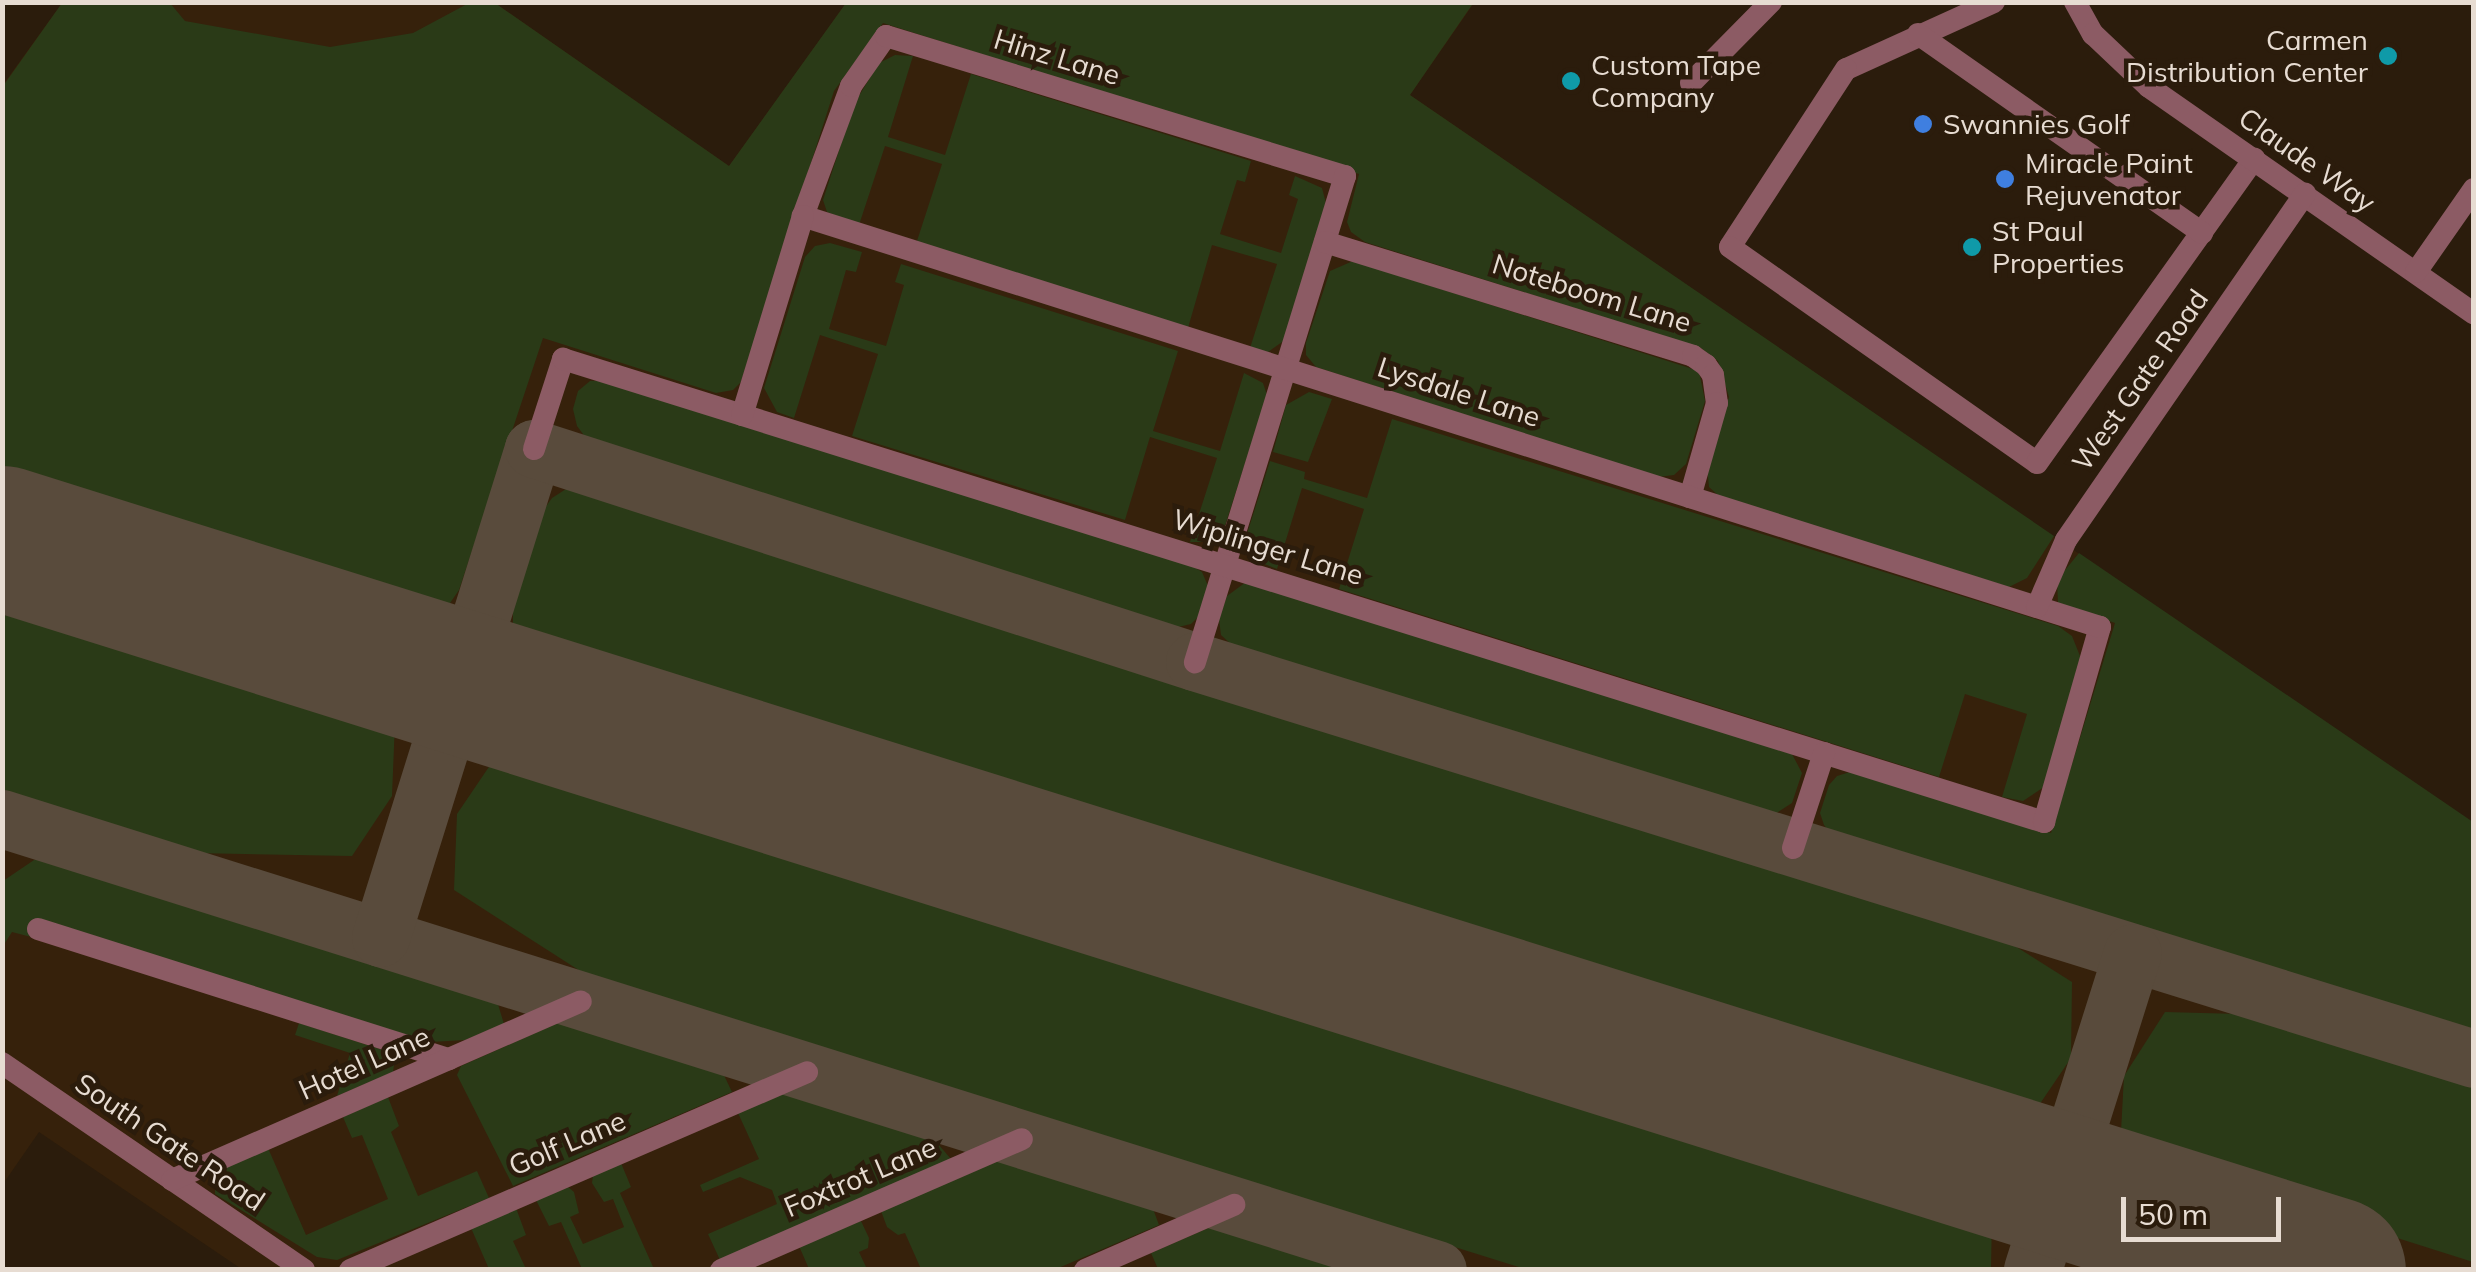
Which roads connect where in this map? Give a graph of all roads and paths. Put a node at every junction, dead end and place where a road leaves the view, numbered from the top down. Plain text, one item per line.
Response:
1 (1772, 2) edge
2 (1994, 2) edge
3 (2075, 2) edge
4 (1918, 34) junction
5 (1691, 83) dead end
6 (2254, 159) junction
7 (2474, 189) edge
8 (2305, 194) junction
9 (803, 216) junction
10 (2202, 232) junction
11 (1325, 242) junction
12 (2416, 272) junction
13 (2474, 314) edge
14 (1286, 369) junction
15 (742, 415) junction
16 (534, 449) dead end
17 (1690, 497) junction
18 (1226, 565) junction
19 (2037, 606) junction
20 (1195, 662) dead end
21 (1824, 753) junction
22 (2044, 822) joint
23 (1793, 848) dead end
24 (38, 930) dead end
25 (581, 1001) dead end
26 (449, 1059) junction
27 (2, 1063) edge
28 (808, 1072) dead end
29 (1022, 1139) dead end
30 (172, 1180) junction
31 (1234, 1206) dead end
32 (304, 1270) edge
33 (350, 1270) edge
34 (721, 1270) edge
35 (1086, 1270) edge

1 - 5 street
2 - 4 street
3 - 6 street, Claude Way
4 - 10 street
4 - 10 street
6 - 8 street, Claude Way
6 - 10 street
7 - 12 street
8 - 12 street, Claude Way
8 - 19 street, West Gate Road
9 - 11 street, Hinz Lane
9 - 14 street, Lysdale Lane
9 - 15 street
11 - 14 street
11 - 17 street, Noteboom Lane
12 - 13 street, Claude Way
14 - 17 street, Lysdale Lane
14 - 18 street
15 - 16 street, Wiplinger Lane
15 - 18 street, Wiplinger Lane
17 - 19 street, Lysdale Lane
18 - 20 street
18 - 21 street, Wiplinger Lane
19 - 22 street, Lysdale Lane
21 - 22 street, Wiplinger Lane
21 - 23 street
24 - 26 street
25 - 26 street, Hotel Lane
26 - 30 street, Hotel Lane
27 - 30 street, South Gate Road
28 - 33 street, Golf Lane
29 - 34 street, Foxtrot Lane
30 - 32 street, South Gate Road
31 - 35 street

